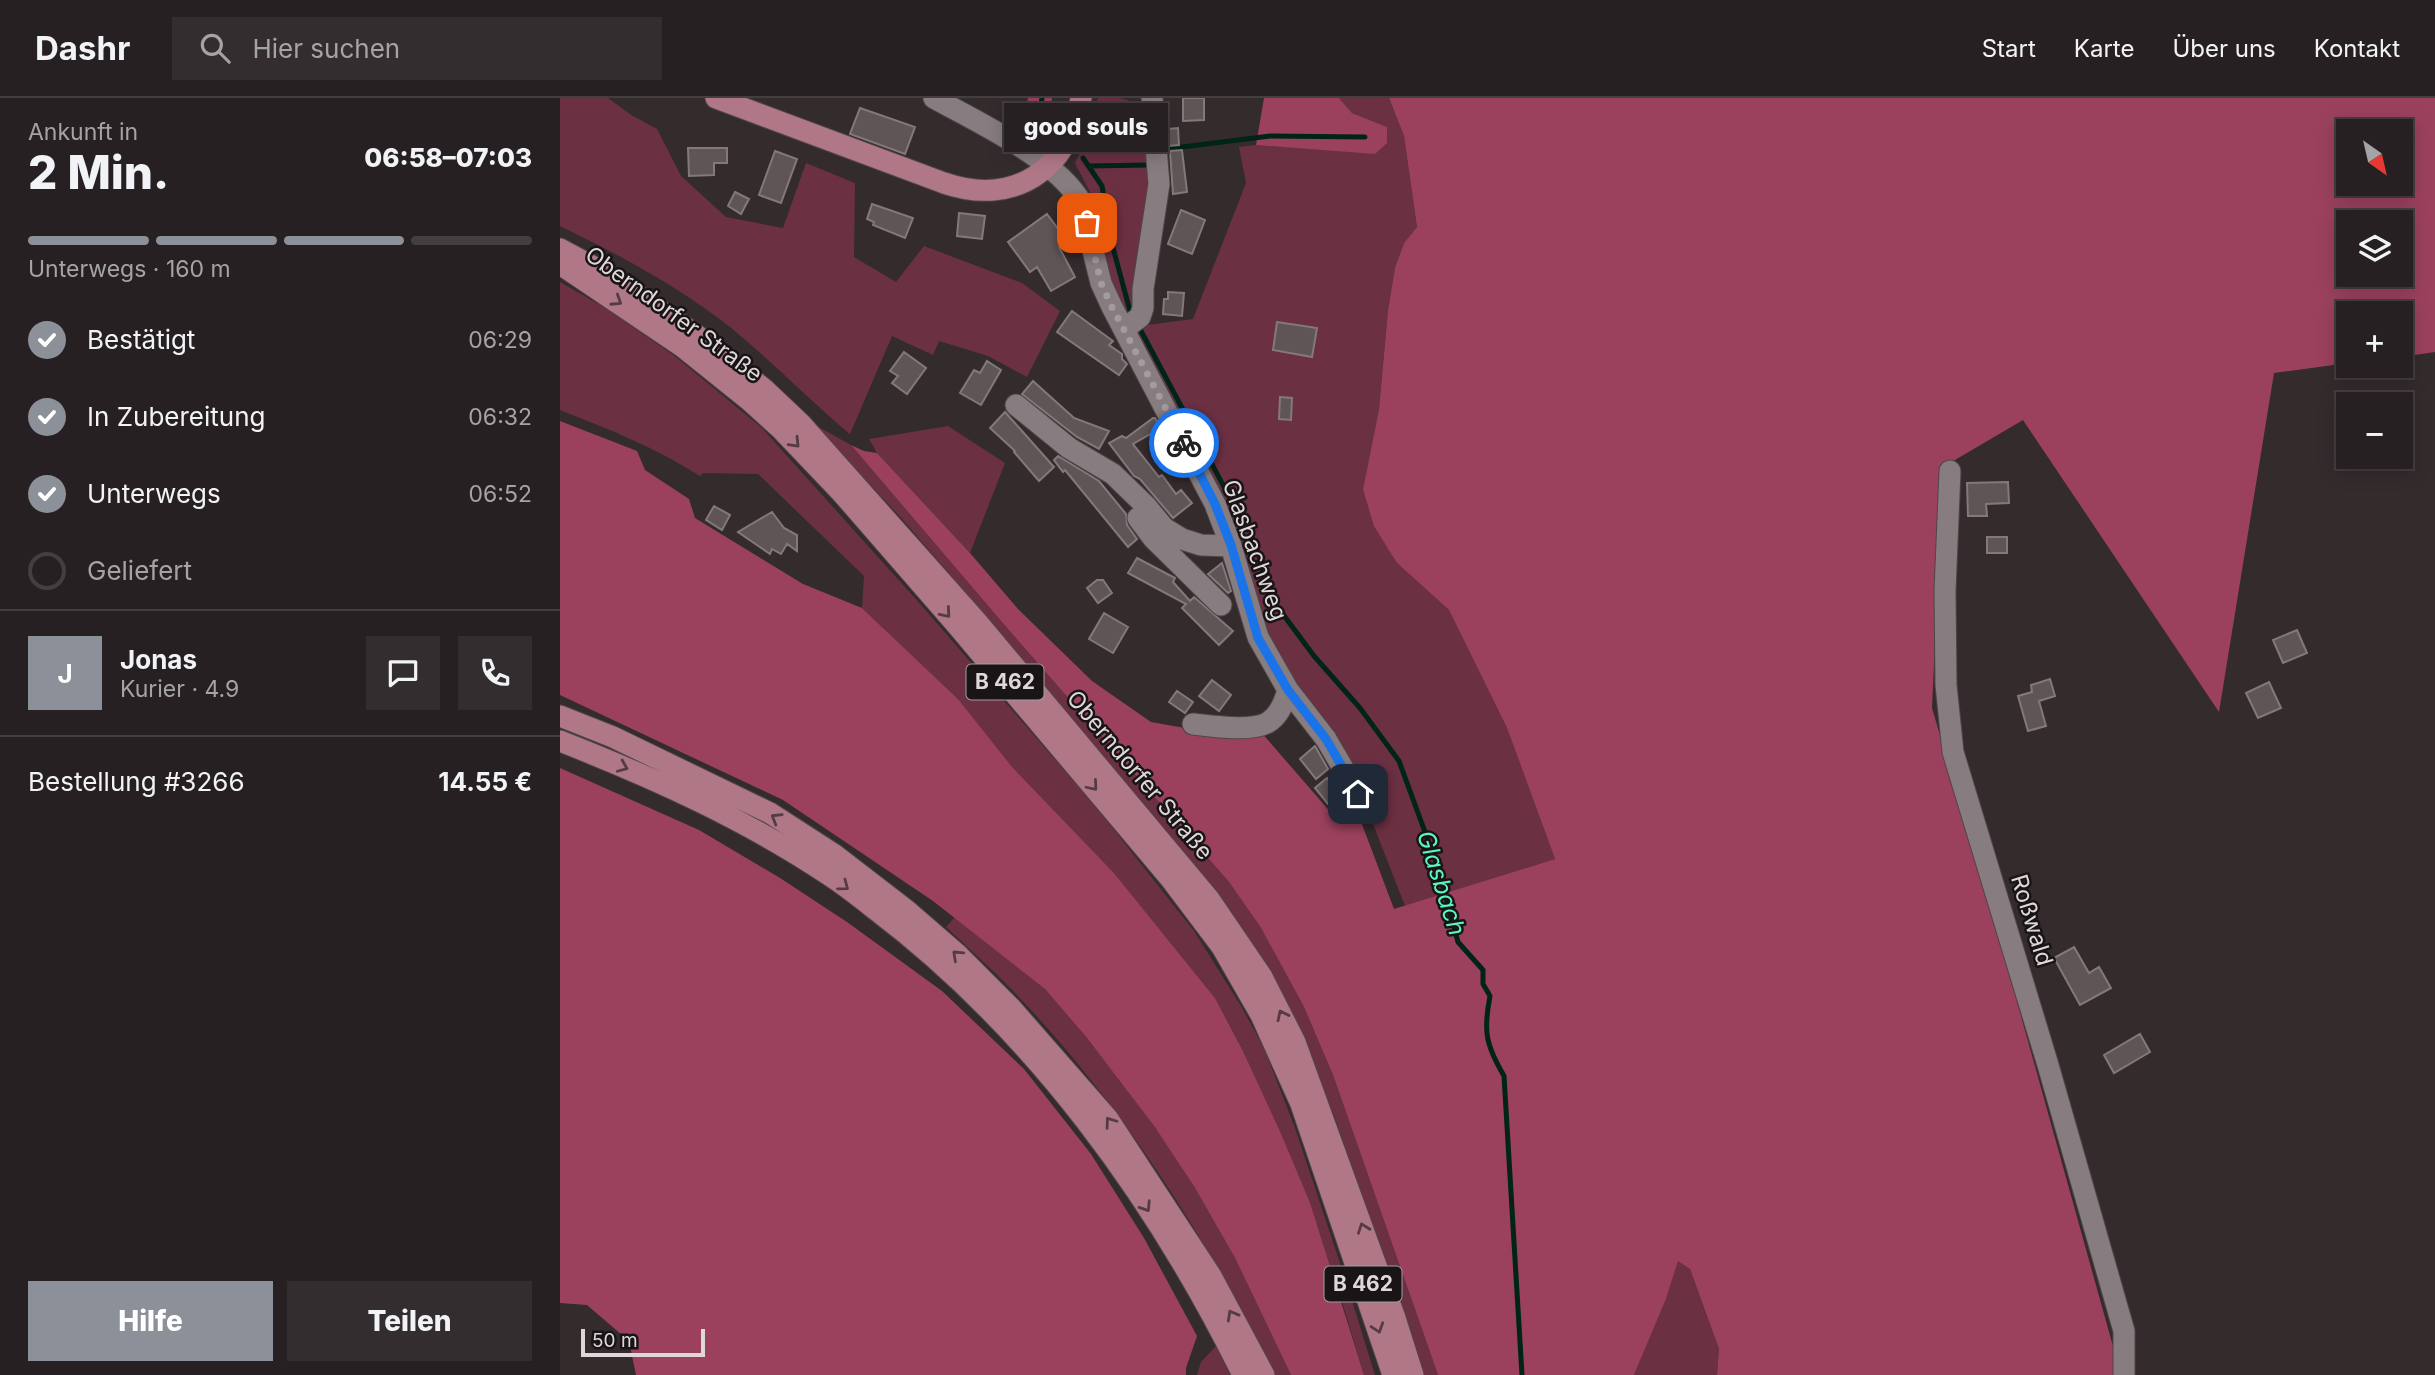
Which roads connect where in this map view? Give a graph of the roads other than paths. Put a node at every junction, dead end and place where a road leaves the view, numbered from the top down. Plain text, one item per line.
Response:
1 (716, 98) edge
2 (934, 98) edge
3 (1081, 98) edge
4 (1152, 98) edge
5 (1047, 166) junction
6 (560, 248) edge
7 (560, 264) edge
8 (1124, 329) junction
9 (1016, 405) dead end
10 (1950, 471) dead end
11 (1127, 487) junction
12 (1231, 545) junction
13 (1222, 605) dead end
14 (1288, 690) junction
15 (560, 716) edge
16 (1193, 724) dead end
17 (560, 741) edge
18 (1358, 794) dead end
19 (1244, 1375) edge
20 (1264, 1375) edge
21 (1393, 1375) edge
22 (1413, 1375) edge
23 (2123, 1375) edge

1 - 5 main road
2 - 5 street, Glasbachweg
3 - 5 main road
4 - 8 street
5 - 8 street, Glasbachweg
22 -> 6 main road, Oberndorfer Straße / B 462
7 -> 21 main road, Oberndorfer Straße / B 462
8 - 12 street, Glasbachweg
9 - 11 street
10 - 23 street, Roßwald
11 - 12 street
11 - 13 street
12 - 14 street, Glasbachweg
14 - 16 street
14 - 18 street, Glasbachweg
20 -> 15 main road
17 -> 19 main road

